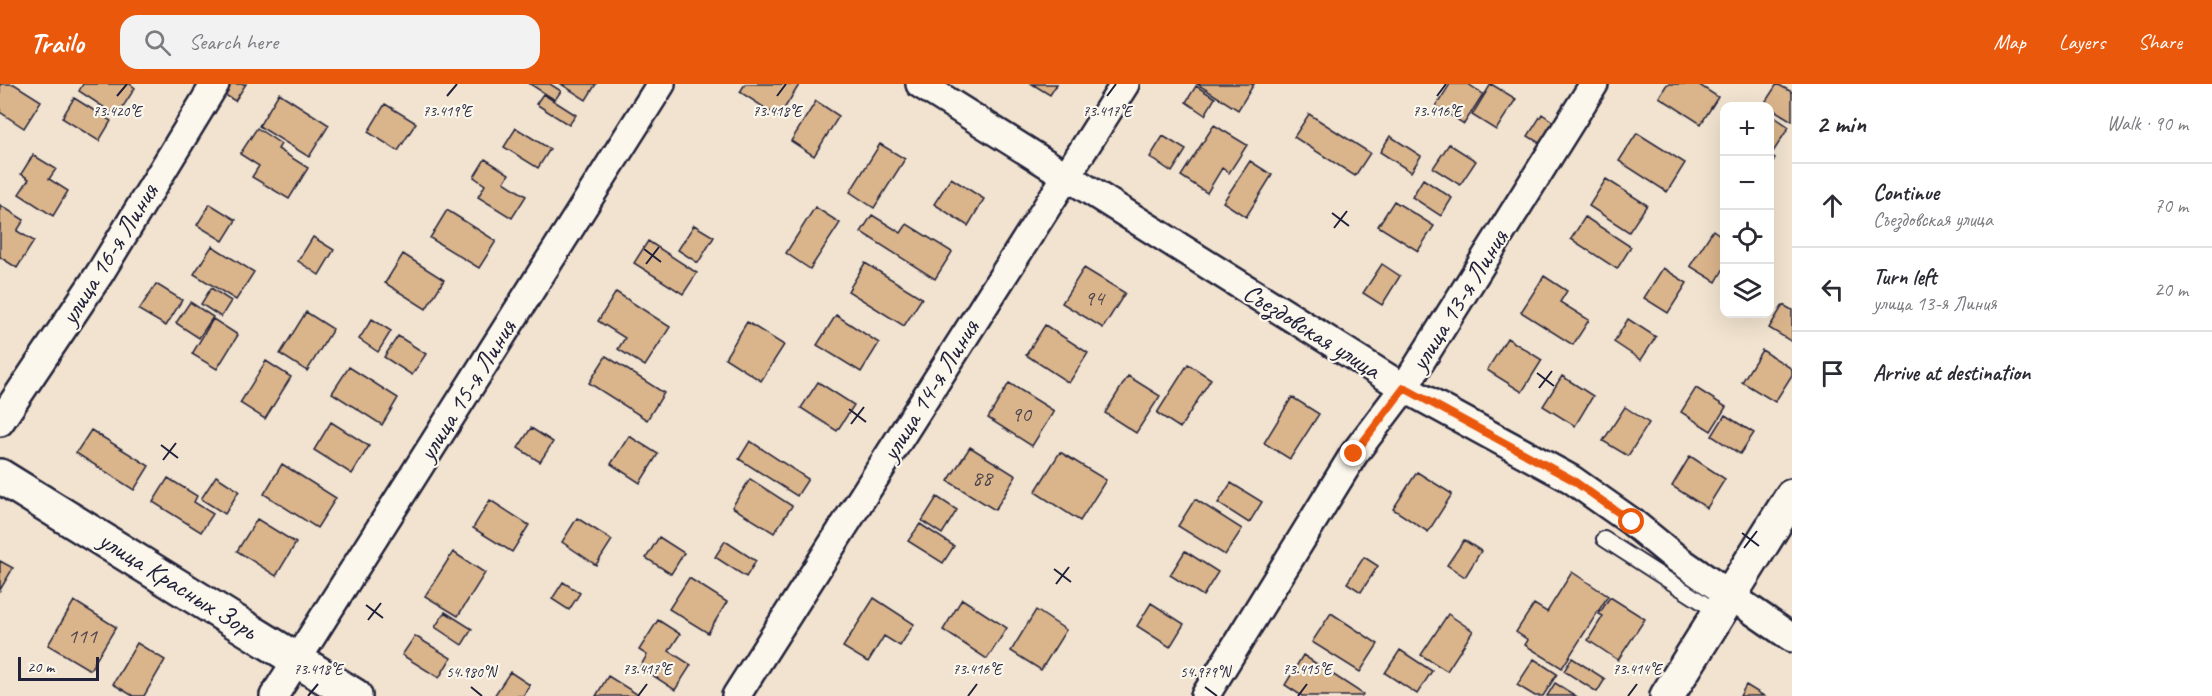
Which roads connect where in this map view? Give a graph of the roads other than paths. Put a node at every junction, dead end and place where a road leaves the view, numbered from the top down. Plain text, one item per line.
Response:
1 (215, 84) edge
2 (661, 84) edge
3 (920, 84) edge
4 (1125, 84) edge
5 (1594, 84) edge
6 (1066, 178) junction
7 (1404, 388) junction
8 (0, 422) edge
9 (0, 476) edge
10 (1792, 496) edge
11 (1604, 539) dead end
12 (1725, 604) junction
13 (1792, 638) edge
14 (297, 658) junction
15 (274, 696) edge
16 (355, 696) edge
17 (736, 696) edge
18 (1205, 696) edge
19 (1667, 696) edge

1 - 8 street, улица 16-я Линия
2 - 14 street, улица 15-я Линия
3 - 6 street, Съездовская улица
4 - 6 street, улица 14-я Линия
5 - 7 street, улица 13-я Линия
6 - 7 street, Съездовская улица
6 - 17 street, улица 14-я Линия
7 - 12 street, Съездовская улица
7 - 18 street, улица 13-я Линия
9 - 14 street, улица Красных Зорь
10 - 12 street
11 - 12 lane
12 - 13 street, Съездовская улица
12 - 19 street
14 - 15 street, улица 15-я Линия
14 - 16 street, улица Красных Зорь

